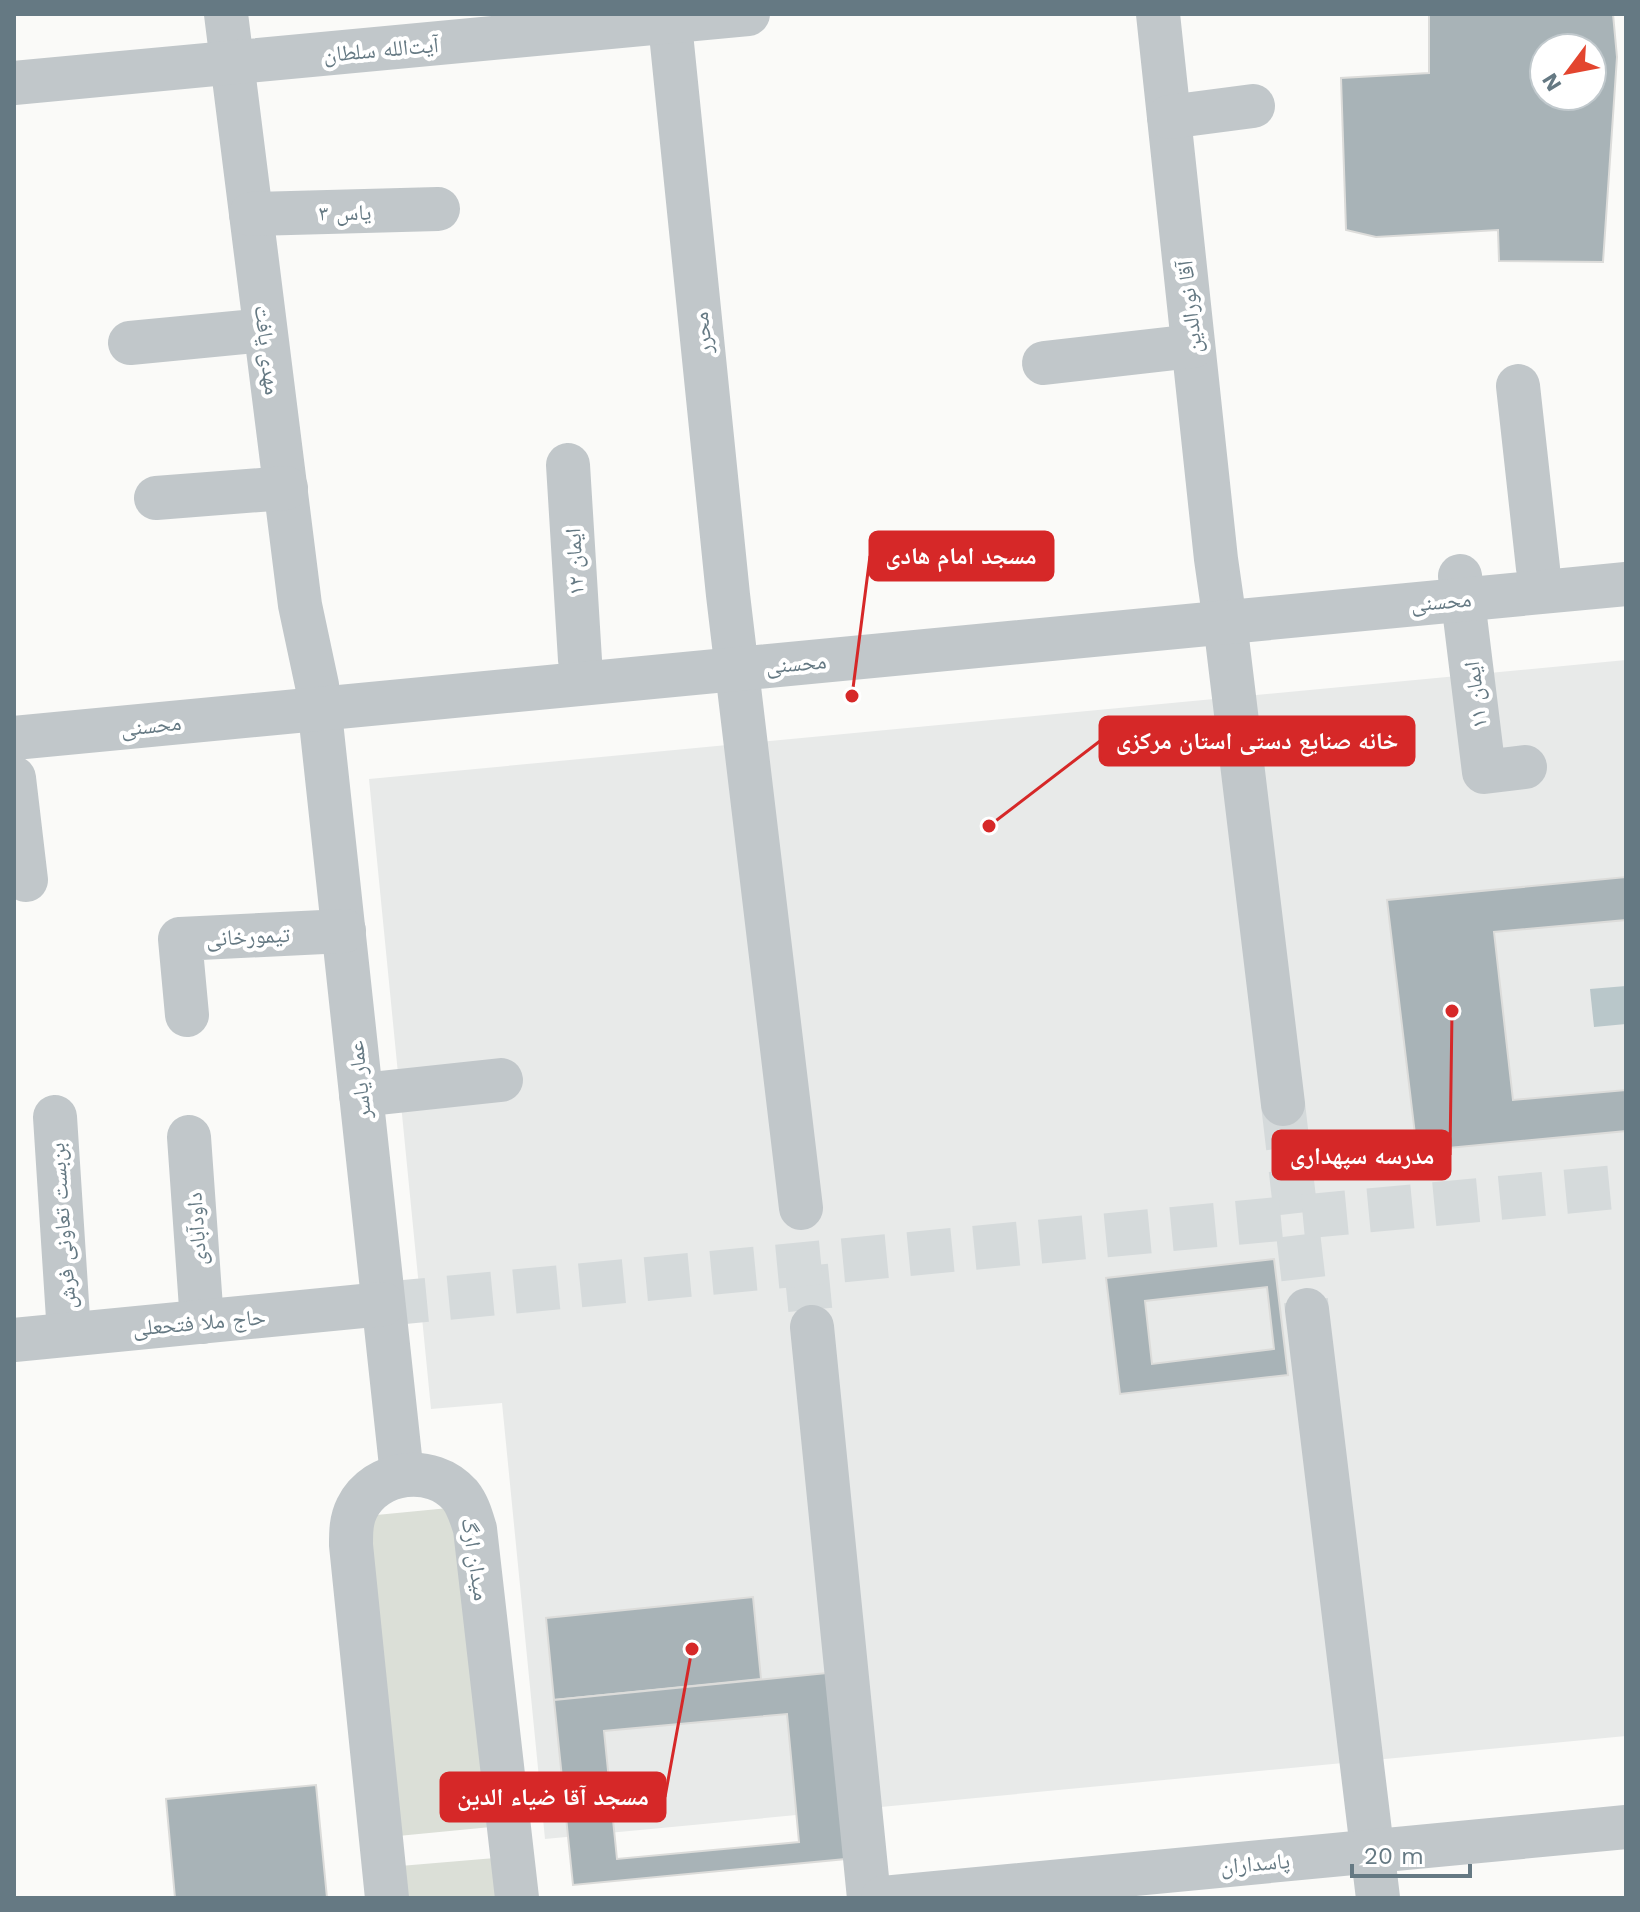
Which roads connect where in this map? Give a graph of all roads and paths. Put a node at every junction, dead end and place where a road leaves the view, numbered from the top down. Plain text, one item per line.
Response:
1 (226, 14) edge
2 (748, 14) edge
3 (1158, 14) edge
4 (670, 18) edge
5 (232, 63) junction
6 (14, 83) edge
7 (1253, 106) dead end
8 (1169, 117) junction
9 (438, 209) dead end
10 (251, 214) junction
11 (265, 330) junction
12 (130, 343) dead end
13 (1193, 346) junction
14 (1044, 363) dead end
15 (1518, 386) dead end
16 (568, 465) dead end
17 (286, 488) junction
18 (156, 498) dead end
19 (1626, 560) edge
20 (1538, 568) junction
21 (1626, 584) edge
22 (1463, 599) junction
23 (1626, 607) edge
24 (1225, 622) junction
25 (580, 660) junction
26 (737, 668) junction
27 (320, 708) junction
28 (14, 713) edge
29 (14, 738) edge
30 (1525, 767) dead end
31 (14, 778) edge
32 (26, 880) dead end
33 (344, 931) junction
34 (187, 1015) dead end
35 (501, 1080) dead end
36 (361, 1095) junction
37 (1283, 1104) tunnel mouth
38 (55, 1117) dead end
39 (189, 1137) dead end
40 (801, 1208) dead end
41 (383, 1304) junction
42 (1307, 1310) tunnel mouth
43 (202, 1322) junction
44 (812, 1327) tunnel mouth
45 (69, 1334) junction
46 (14, 1340) edge
47 (402, 1475) junction
48 (1626, 1827) edge
49 (1372, 1852) junction
50 (387, 1898) edge
51 (517, 1898) edge
52 (869, 1898) edge
53 (883, 1898) edge
54 (1378, 1898) edge

1 - 5 street, مهدی یافت
2 - 4 street, آیت‌الله سلطان
3 - 8 street, آقا نورالدین
4 - 5 street, آیت‌الله سلطان
4 - 26 street, محرر
5 - 6 street, آیت‌الله سلطان
5 - 10 street, مهدی یافت
7 - 8 street
8 - 13 street, آقا نورالدین
9 - 10 street, یاس ۳
10 - 11 street, مهدی یافت
11 - 12 street
11 - 17 street, مهدی یافت
13 - 14 street
13 - 24 street, آقا نورالدین
15 - 20 street
16 - 25 street, ایمان ۱۲
17 - 18 street
17 - 27 street, مهدی یافت
19 - 20 street, محسنی
20 - 22 street, محسنی
21 - 22 street, محسنی
22 - 23 street
22 - 24 street, محسنی
22 - 30 street, ایمان ۱۱
24 - 26 street, محسنی
24 - 37 street, آقا نورالدین
25 - 26 street, محسنی
25 - 27 street, محسنی
26 - 27 street, محسنی
26 - 40 street, محرر
27 - 28 street, محسنی
27 - 29 street, محسنی
27 - 33 street, عمار یاسر
31 - 32 street
33 - 34 street, تیمورخانی
33 - 36 street, عمار یاسر
35 - 36 street
36 - 41 street, عمار یاسر
38 - 45 street, بن‌بست تعاونی فرش
39 - 43 street, داودآبادی
41 - 43 street, حاج ملا فتحعلی
41 - 47 street, عمار یاسر
42 - 49 street
43 - 45 street, حاج ملا فتحعلی
44 - 52 street
45 - 46 street, حاج ملا فتحعلی
47 - 50 street
47 - 51 street, میدان ارگ
48 - 49 street, پاسداران
49 - 53 street, پاسداران
49 - 54 street

